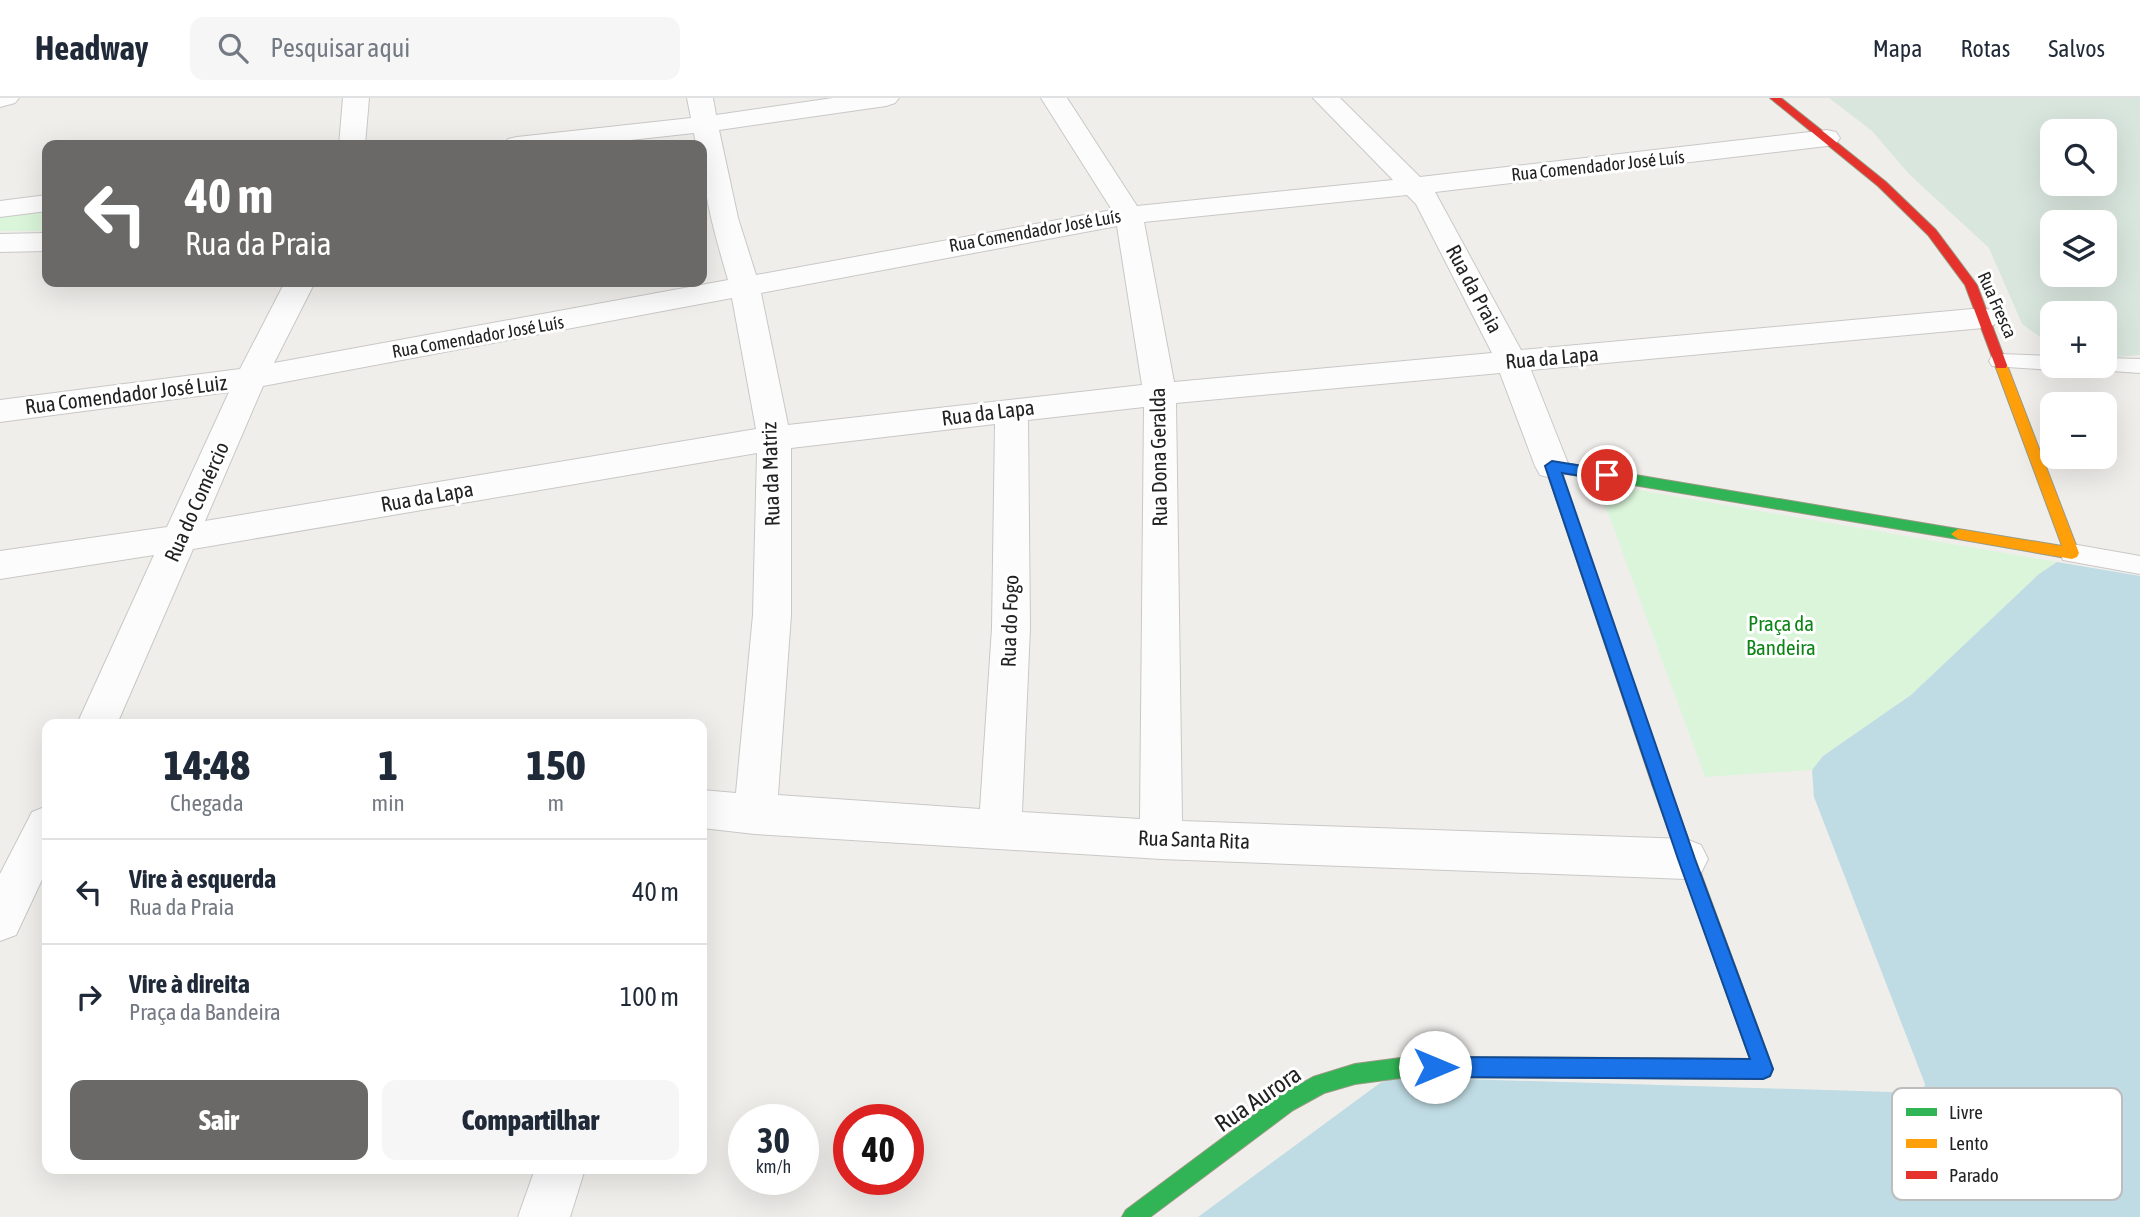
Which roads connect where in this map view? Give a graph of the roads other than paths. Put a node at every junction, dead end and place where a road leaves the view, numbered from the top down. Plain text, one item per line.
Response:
1 (6, 98) edge
2 (356, 98) edge
3 (886, 98) edge
4 (1054, 98) edge
5 (1326, 98) edge
6 (1775, 98) edge
7 (0, 99) edge
8 (703, 111) edge
9 (1827, 138) junction
10 (352, 140) edge
11 (544, 140) edge
12 (1414, 186) junction
13 (42, 204) edge
14 (0, 209) edge
15 (1129, 215) junction
16 (42, 242) edge
17 (0, 243) edge
18 (297, 287) edge
19 (744, 288) junction
20 (1983, 318) junction
21 (2000, 361) junction
22 (1512, 362) junction
23 (2040, 363) edge
24 (2117, 365) edge
25 (2140, 366) edge
26 (251, 378) junction
27 (1160, 394) junction
28 (1012, 410) junction
29 (0, 411) edge
30 (774, 438) junction
31 (1552, 466) junction
32 (181, 538) junction
33 (2072, 553) junction
34 (0, 565) edge
35 (2140, 565) edge
36 (99, 719) edge
37 (707, 810) edge
38 (755, 815) junction
39 (1000, 831) junction
40 (42, 835) edge
41 (1161, 839) junction
42 (1686, 859) junction
43 (0, 920) edge
44 (1763, 1069) joint
45 (558, 1174) edge
46 (544, 1217) edge
47 (1133, 1217) edge

1 - 7 street
2 - 10 street
3 - 8 street
4 - 15 street, Rua Dona Geralda
5 - 12 street, Rua da Praia
6 - 9 street, Rua Fresca
8 - 11 street
8 - 19 street, Rua da Matriz
9 - 12 street, Rua Comendador José Luís
9 - 20 street, Rua Fresca
12 - 15 street, Rua Comendador José Luís
12 - 22 street, Rua da Praia
13 - 14 street
15 - 19 street, Rua Comendador José Luís
15 - 27 street, Rua Dona Geralda
16 - 17 street
18 - 26 street, Rua do Comércio
19 - 26 street, Rua Comendador José Luís
19 - 30 street, Rua da Matriz
20 - 21 street, Rua Fresca
20 - 22 street, Rua da Lapa
21 - 23 lane
21 - 33 street, Rua Fresca
22 - 27 street, Rua da Lapa
22 - 31 street, Rua da Praia
24 - 25 lane
26 - 29 street, Rua Comendador José Luiz
26 - 32 street, Rua do Comércio
27 - 28 street, Rua da Lapa
27 - 41 street, Rua Dona Geralda
28 - 30 street, Rua da Lapa
28 - 39 street, Rua do Fogo
30 - 32 street, Rua da Lapa
30 - 38 street, Rua da Matriz
31 - 33 street
31 - 42 street, Rua da Praia
32 - 34 street, Rua da Lapa
32 - 36 street, Rua do Comércio
33 - 35 lane
37 - 38 street, Rua Santa Rita
38 - 39 street, Rua Santa Rita
39 - 41 street, Rua Santa Rita
40 - 43 street
41 - 42 street, Rua Santa Rita
42 - 44 street, Rua da Praia
44 - 47 street, Rua Aurora
45 - 46 street

